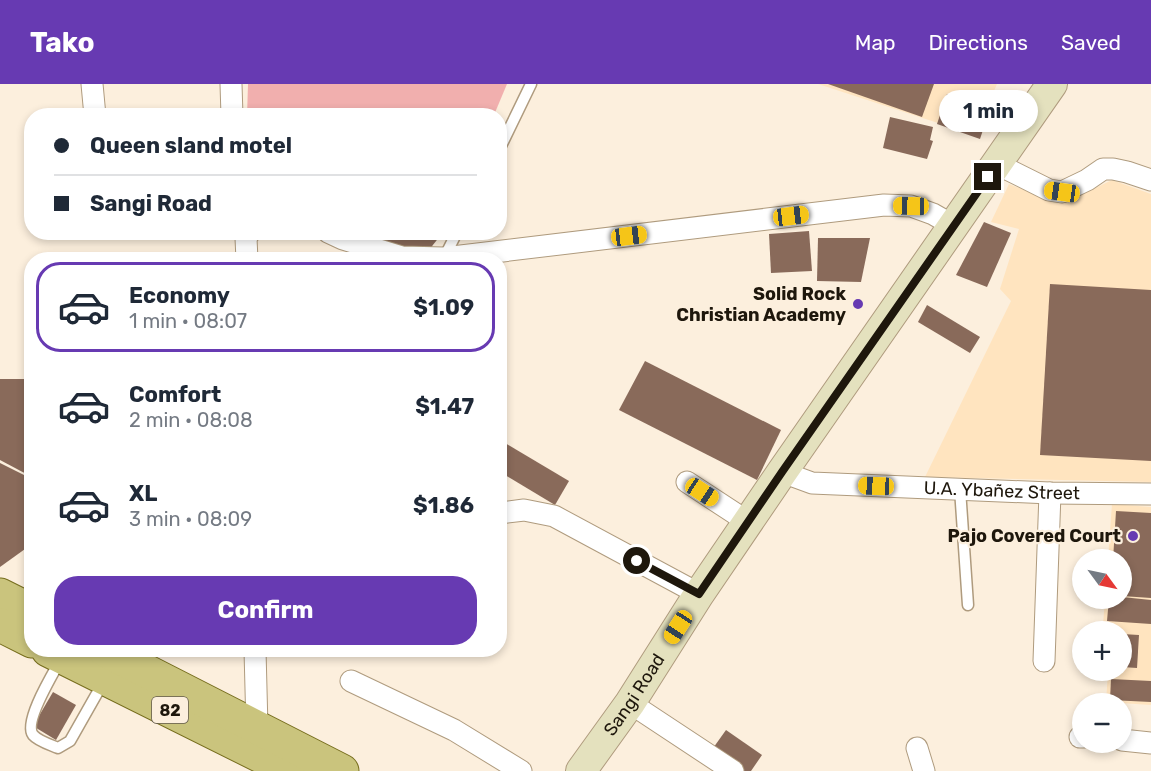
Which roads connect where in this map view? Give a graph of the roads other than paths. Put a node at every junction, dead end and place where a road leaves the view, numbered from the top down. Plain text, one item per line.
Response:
1 (92, 84) edge
2 (231, 84) edge
3 (531, 84) edge
4 (1052, 84) edge
5 (94, 108) edge
6 (232, 108) edge
7 (507, 134) edge
8 (997, 164) junction
9 (1151, 180) edge
10 (954, 226) junction
11 (346, 240) edge
12 (386, 252) edge
13 (494, 252) edge
14 (782, 472) junction
15 (687, 482) dead end
16 (960, 489) junction
17 (1050, 493) junction
18 (1151, 494) edge
19 (507, 512) edge
20 (748, 522) junction
21 (699, 594) junction
22 (0, 595) edge
23 (968, 605) dead end
24 (24, 607) edge
25 (0, 625) edge
26 (24, 637) edge
27 (54, 657) edge
28 (73, 657) edge
29 (255, 657) edge
30 (1044, 661) dead end
31 (105, 664) edge
32 (351, 681) dead end
33 (630, 703) junction
34 (257, 728) junction
35 (1132, 741) edge
36 (1151, 743) edge
37 (917, 748) dead end
38 (291, 771) edge
39 (342, 771) edge
40 (521, 771) edge
41 (581, 771) edge
42 (732, 771) edge
43 (924, 771) edge

1 - 5 street
2 - 6 street
3 - 7 lane
4 - 8 street, Sangi Road
8 - 9 street
8 - 10 street, Sangi Road
10 - 13 street
10 - 14 street, Sangi Road
11 - 12 street
14 - 16 street, U.A. Ybañez Street
14 - 20 street, Sangi Road
15 - 20 street
16 - 17 street, U.A. Ybañez Street
16 - 23 lane
17 - 18 street, U.A. Ybañez Street
17 - 30 street
19 - 21 street
20 - 21 street, Sangi Road
21 - 33 street, Sangi Road
22 - 24 main road
25 - 26 main road
27 - 31 lane
28 - 31 main road, 82
29 - 34 street
31 - 34 main road, 82
31 - 38 main road, 82
32 - 40 street
33 - 41 street, Sangi Road
33 - 42 street
34 - 39 main road, 82
35 - 36 street
37 - 43 street

